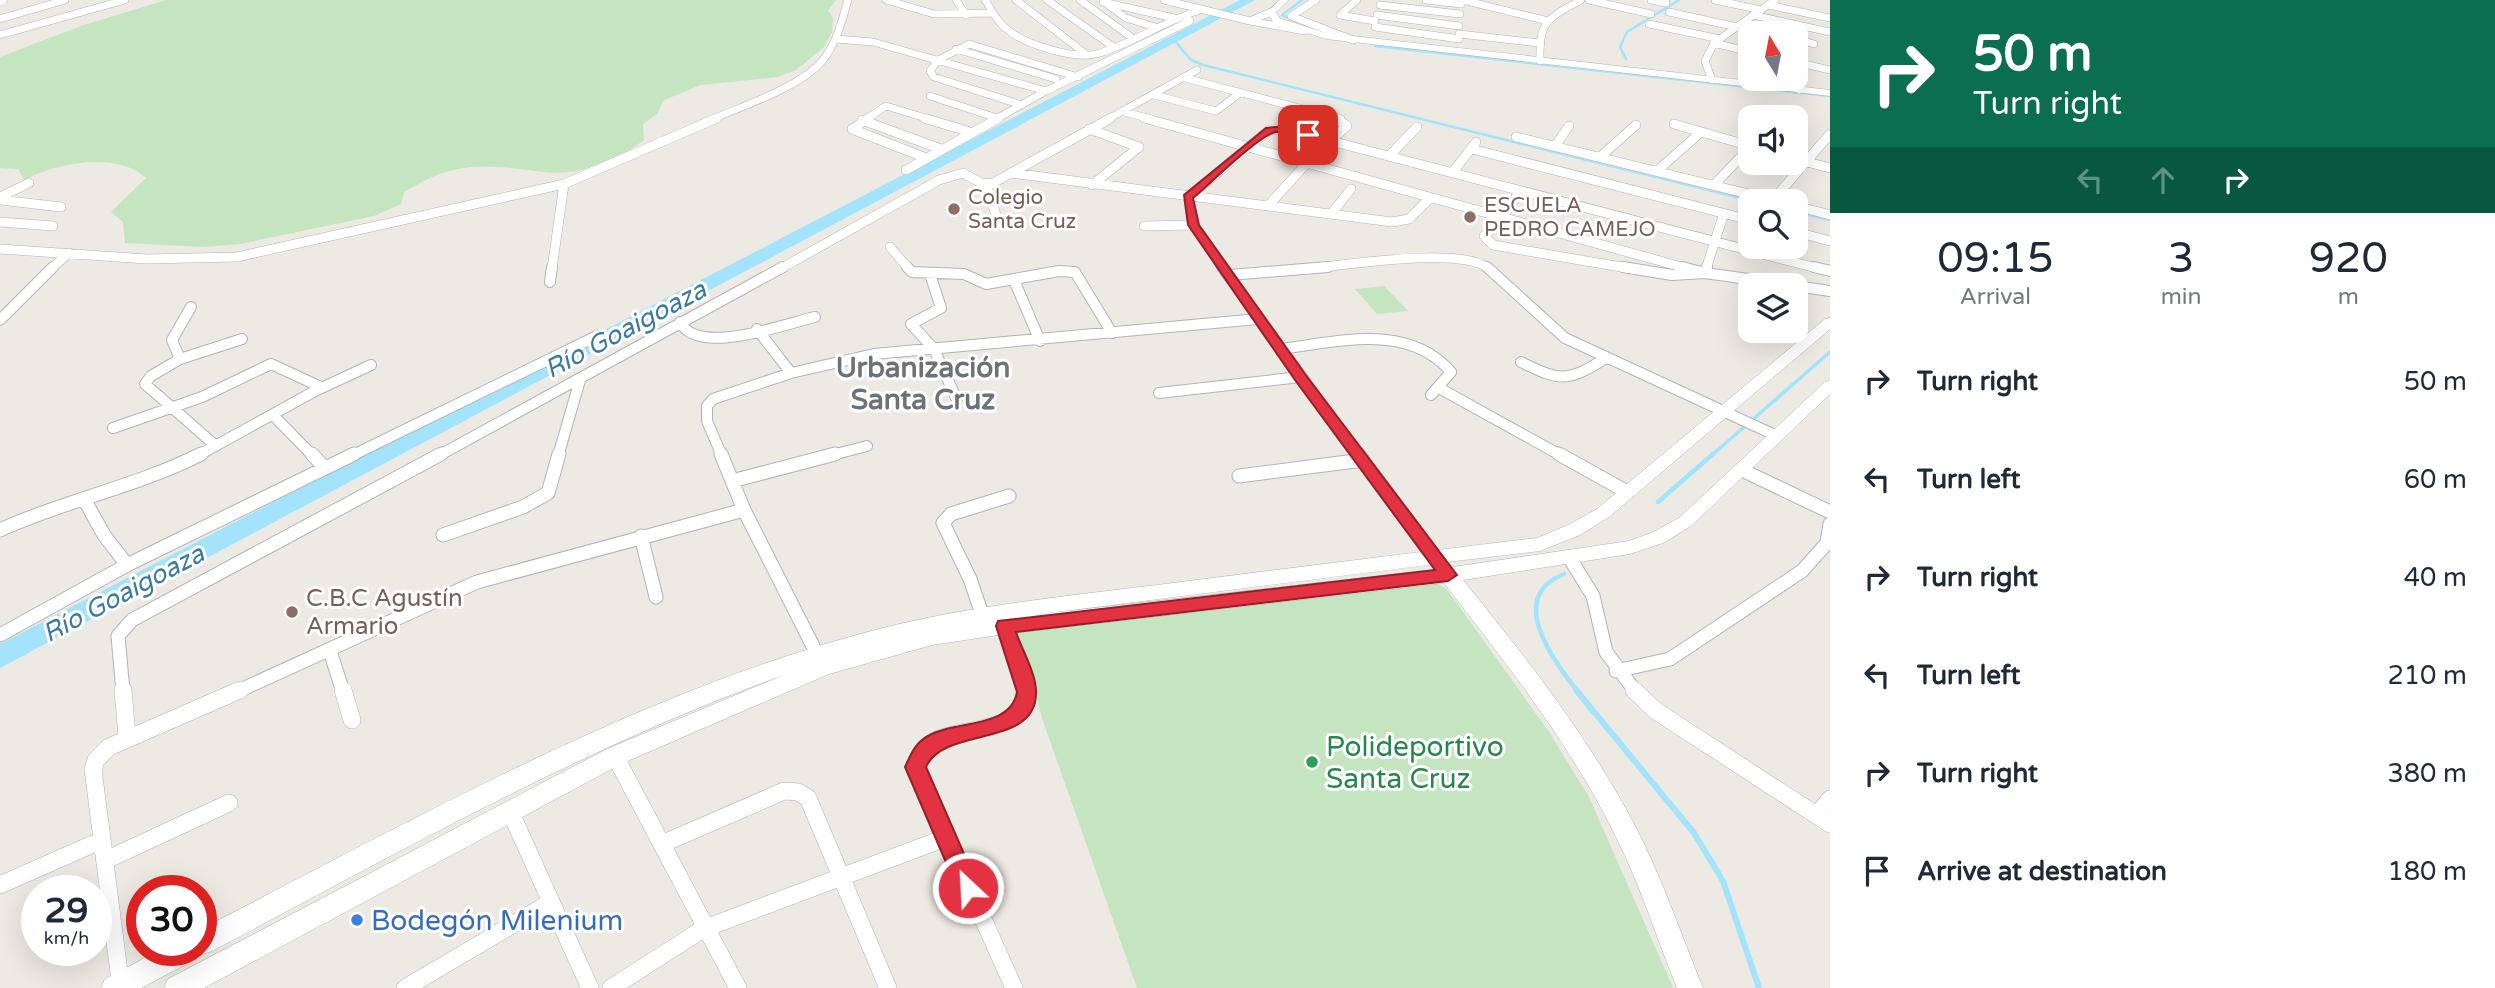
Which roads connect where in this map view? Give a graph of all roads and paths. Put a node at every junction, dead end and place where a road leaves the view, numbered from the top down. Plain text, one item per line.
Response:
1 (65, 0) edge
2 (125, 0) edge
3 (848, 0) edge
4 (886, 0) edge
5 (926, 0) edge
6 (957, 0) edge
7 (985, 0) edge
8 (1016, 0) edge
9 (1047, 0) edge
10 (1080, 0) edge
11 (1164, 0) edge
12 (1284, 0) edge
13 (1316, 0) edge
14 (1357, 0) edge
15 (1426, 0) edge
16 (1581, 0) edge
17 (1589, 0) edge
18 (1651, 0) edge
19 (1715, 0) edge
20 (1776, 0) edge
21 (1102, 1) edge
22 (1462, 1) edge
23 (1563, 2) dead end
24 (1381, 3) edge
25 (1666, 3) dead end
26 (1573, 5) junction
27 (1768, 5) junction
28 (1200, 10) junction
29 (1761, 10) junction
30 (1271, 12) junction
31 (1669, 12) dead end
32 (19, 13) junction
33 (993, 13) junction
34 (936, 14) junction
35 (1651, 14) dead end
36 (966, 15) junction
37 (1460, 15) junction
38 (1753, 15) junction
39 (1185, 16) junction
40 (1174, 18) junction
41 (1830, 18) edge
42 (0, 19) edge
43 (1544, 20) junction
44 (50, 21) junction
45 (1250, 21) junction
46 (1376, 21) junction
47 (1649, 24) dead end
48 (1459, 26) junction
49 (1155, 27) junction
50 (1737, 27) junction
51 (1305, 32) junction
52 (1830, 32) edge
53 (0, 35) edge
54 (1459, 36) junction
55 (1131, 37) junction
56 (836, 39) junction
57 (1353, 40) junction
58 (1717, 41) junction
59 (1808, 42) edge
60 (1374, 43) junction
61 (1539, 43) junction
62 (1814, 44) dead end
63 (1112, 46) junction
64 (1738, 48) edge
65 (956, 49) junction
66 (1459, 51) junction
67 (1089, 56) junction
68 (939, 60) junction
69 (1540, 61) junction
70 (1808, 65) edge
71 (1197, 70) dead end
72 (1830, 70) edge
73 (1078, 77) junction
74 (1185, 78) junction
75 (1712, 80) junction
76 (1068, 82) junction
77 (1738, 83) edge
78 (1808, 91) edge
79 (1046, 92) junction
80 (1240, 93) junction
81 (1830, 93) edge
82 (1154, 95) junction
83 (930, 96) dead end
84 (1023, 105) junction
85 (1124, 112) junction
86 (997, 118) junction
87 (862, 120) junction
88 (1674, 124) dead end
89 (1636, 125) dead end
90 (1569, 126) dead end
91 (1418, 127) dead end
92 (1089, 129) junction
93 (970, 132) junction
94 (1701, 132) junction
95 (1830, 134) edge
96 (1516, 137) dead end
97 (1331, 140) junction
98 (1738, 143) edge
99 (1555, 146) junction
100 (1246, 147) junction
101 (941, 149) junction
102 (1808, 153) edge
103 (1388, 156) junction
104 (1600, 157) junction
105 (926, 158) junction
106 (1738, 159) edge
107 (1808, 162) edge
108 (1306, 164) junction
109 (1830, 168) edge
110 (906, 170) dead end
111 (1657, 171) junction
112 (1011, 173) junction
113 (1452, 173) junction
114 (29, 183) dead end
115 (564, 184) junction
116 (986, 184) junction
117 (1092, 185) junction
118 (1714, 185) junction
119 (1351, 189) dead end
120 (1520, 191) junction
121 (1738, 191) edge
122 (1188, 197) junction
123 (0, 198) edge
124 (1430, 198) junction
125 (1268, 206) junction
126 (61, 207) dead end
127 (1808, 209) edge
128 (1724, 213) junction
129 (1331, 214) junction
130 (1830, 215) edge
131 (1503, 217) junction
132 (1738, 217) edge
133 (997, 218) dead end
134 (0, 222) edge
135 (1194, 225) junction
136 (53, 226) dead end
137 (1144, 226) dead end
138 (1808, 235) edge
139 (1830, 240) edge
140 (1715, 241) junction
141 (890, 247) dead end
142 (0, 249) edge
143 (69, 253) junction
144 (1830, 271) edge
145 (1705, 272) junction
146 (930, 274) junction
147 (1230, 275) junction
148 (1738, 277) edge
149 (1014, 281) junction
150 (550, 282) dead end
151 (1808, 288) edge
152 (1830, 291) edge
153 (191, 307) dead end
154 (815, 317) dead end
155 (1258, 319) junction
156 (0, 320) edge
157 (680, 322) junction
158 (1830, 322) edge
159 (757, 329) junction
160 (1112, 333) junction
161 (599, 335) dead end
162 (242, 339) dead end
163 (1040, 341) junction
164 (934, 349) junction
165 (1280, 349) junction
166 (1606, 358) junction
167 (180, 359) junction
168 (1521, 362) dead end
169 (371, 365) dead end
170 (791, 373) junction
171 (1300, 377) junction
172 (580, 380) junction
173 (1830, 386) edge
174 (321, 387) junction
175 (1159, 393) dead end
176 (957, 400) dead end
177 (174, 407) junction
178 (1731, 413) junction
179 (274, 416) junction
180 (113, 428) dead end
181 (1772, 433) junction
182 (216, 446) junction
183 (867, 446) dead end
184 (1363, 460) junction
185 (324, 467) junction
186 (1742, 470) junction
187 (1239, 476) dead end
188 (732, 481) junction
189 (1627, 492) junction
190 (1009, 496) dead end
191 (84, 499) junction
192 (744, 510) junction
193 (1830, 512) edge
194 (1830, 524) edge
195 (0, 530) edge
196 (443, 535) dead end
197 (641, 536) junction
198 (1569, 557) junction
199 (127, 565) junction
200 (1442, 566) junction
201 (656, 597) dead end
202 (982, 614) junction
203 (1005, 626) junction
204 (0, 635) edge
205 (330, 651) junction
206 (820, 660) junction
207 (1616, 671) junction
208 (352, 720) dead end
209 (127, 737) junction
210 (615, 756) junction
211 (1830, 799) edge
212 (229, 803) dead end
213 (510, 811) junction
214 (1823, 820) edge
215 (945, 838) junction
216 (102, 840) junction
217 (664, 843) junction
218 (106, 860) junction
219 (842, 876) junction
220 (0, 885) edge
221 (551, 902) junction
222 (703, 929) junction
223 (217, 935) edge
224 (158, 966) edge
225 (119, 987) edge
226 (177, 988) edge
227 (405, 988) edge
228 (590, 988) edge
229 (611, 988) edge
230 (738, 988) edge
231 (888, 988) edge
232 (1014, 988) edge
233 (1690, 988) edge

1 - 32 street
2 - 44 street
3 - 56 street
4 - 34 street
5 - 34 street
6 - 36 street
7 - 33 street
8 - 67 street
9 - 63 street
10 - 55 street
11 - 28 street
12 - 30 main road
13 - 57 street
14 - 46 street
15 - 22 street
16 - 26 street
17 - 35 street
18 - 25 street
19 - 29 street
20 - 27 street
21 - 40 street
21 - 49 street
22 - 37 street
22 - 43 street
23 - 26 street
24 - 37 street
24 - 46 street
26 - 43 street
27 - 29 street
27 - 41 street
28 - 39 street
28 - 45 street
29 - 38 street
30 - 45 street
30 - 51 main road
31 - 50 street
32 - 42 street
32 - 44 street
33 - 36 street
33 - 67 street
34 - 36 street
37 - 48 street
38 - 50 street
38 - 52 street
39 - 40 street
39 - 73 street
40 - 49 street
43 - 61 street
44 - 53 street
45 - 51 street
46 - 48 street
46 - 54 street
46 - 60 street
47 - 58 street
48 - 54 street
49 - 55 street
50 - 58 street
51 - 57 main road
54 - 61 street
54 - 66 street
55 - 63 street
56 - 68 street
56 - 115 street
57 - 60 main road
58 - 64 street
58 - 75 street
59 - 62 street
60 - 66 main road
61 - 69 street
63 - 67 street
65 - 68 street
65 - 73 street
65 - 76 street
66 - 69 main road
68 - 79 street
68 - 84 street
69 - 75 main road
70 - 72 street
71 - 74 street
73 - 76 street
74 - 80 street
74 - 82 street
75 - 77 main road
76 - 79 street
78 - 81 main road
79 - 84 street
80 - 82 street
80 - 97 street
82 - 85 street
83 - 86 street
84 - 86 street
85 - 92 street
85 - 100 street
86 - 93 street
87 - 93 street
87 - 101 street
87 - 105 street
88 - 94 street
89 - 104 street
90 - 99 street
91 - 103 street
92 - 112 street
92 - 117 street
93 - 101 street
94 - 98 street
94 - 111 street
95 - 102 street
96 - 99 street
97 - 100 street
97 - 103 street
99 - 104 street
100 - 108 street
100 - 122 street
101 - 105 street
103 - 113 street
104 - 111 street
105 - 110 street
106 - 118 street
107 - 109 street
108 - 124 street
108 - 125 street
111 - 118 street
112 - 116 street
112 - 117 street
113 - 120 street
113 - 128 street
114 - 123 street
115 - 143 street
115 - 150 street
116 - 133 street
116 - 157 street
117 - 122 street
118 - 121 street
119 - 129 street
120 - 131 street
120 - 140 street
122 - 125 street
122 - 135 street
123 - 126 street
124 - 129 street
124 - 131 street
125 - 129 street
127 - 130 street
128 - 132 street
128 - 140 street
131 - 145 street
131 - 145 street
134 - 136 street
135 - 137 street
135 - 147 street
138 - 139 street
140 - 144 street
140 - 145 street
141 - 146 street
142 - 143 street
143 - 156 street
145 - 148 street
146 - 149 street
146 - 164 street
147 - 155 street
147 - 166 street
149 - 160 street
149 - 163 street
151 - 152 street
153 - 167 street
154 - 159 street
155 - 160 street
155 - 165 street
157 - 159 street
157 - 172 street
158 - 178 main road
159 - 170 street
160 - 163 street
161 - 185 street
162 - 167 street
163 - 164 street
164 - 170 street
164 - 176 street
165 - 171 street
165 - 189 street
166 - 168 street
166 - 178 street
167 - 177 street
169 - 174 street
170 - 188 street
171 - 175 street
171 - 184 street
172 - 196 street
172 - 209 street
173 - 181 main road
174 - 177 street
174 - 179 street
177 - 180 street
177 - 182 street
178 - 181 street
178 - 189 main road
179 - 182 street
179 - 185 street
181 - 186 main road
182 - 191 street
183 - 188 street
184 - 187 street
184 - 200 street
185 - 199 street
186 - 193 street
186 - 198 main road
188 - 192 street
189 - 200 main road
190 - 202 street
191 - 195 street
191 - 199 street
192 - 197 street
192 - 206 street
194 - 207 street
197 - 201 street
197 - 205 street
198 - 200 main road
198 - 207 street
199 - 204 street
200 - 202 main road
200 - 203 main road
200 - 233 main road
202 - 206 main road
203 - 206 main road
203 - 215 street
205 - 208 street
205 - 209 street
206 - 210 main road
206 - 223 main road
207 - 214 street
209 - 216 street
210 - 213 main road
210 - 217 street
211 - 214 street
212 - 218 street
213 - 221 street
213 - 226 main road
215 - 219 street
215 - 232 street
216 - 218 street
216 - 220 street
217 - 219 street
217 - 222 street
218 - 225 street
219 - 222 street
219 - 231 street
221 - 227 street
221 - 228 street
222 - 229 street
222 - 230 street
224 - 225 main road

